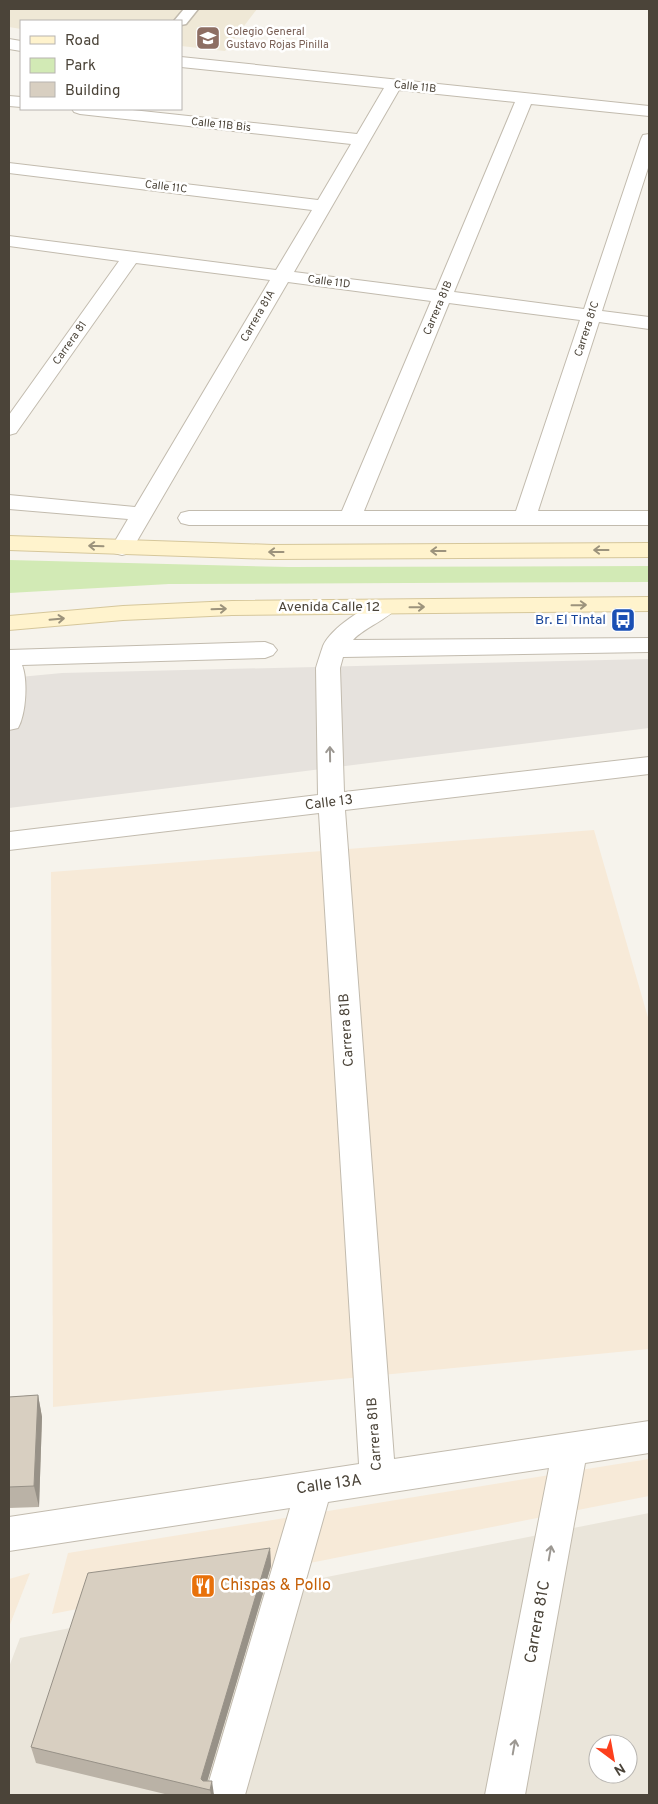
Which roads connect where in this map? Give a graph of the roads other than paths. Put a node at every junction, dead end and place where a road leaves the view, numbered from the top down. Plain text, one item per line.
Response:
1 (191, 9) edge
2 (182, 20) edge
3 (182, 62) edge
4 (394, 85) junction
5 (525, 98) junction
6 (89, 110) edge
7 (649, 111) edge
8 (361, 140) junction
9 (649, 140) edge
10 (9, 168) edge
11 (322, 206) junction
12 (9, 241) edge
13 (131, 256) junction
14 (282, 276) junction
15 (443, 296) junction
16 (592, 316) junction
17 (649, 323) edge
18 (9, 428) edge
19 (9, 502) edge
20 (143, 514) junction
21 (189, 518) dead end
22 (350, 518) junction
23 (525, 518) junction
24 (649, 518) edge
25 (9, 543) edge
26 (122, 548) junction
27 (649, 550) edge
28 (649, 604) edge
29 (385, 607) junction
30 (9, 623) edge
31 (649, 644) edge
32 (334, 648) junction
33 (265, 650) dead end
34 (9, 658) edge
35 (9, 662) edge
36 (9, 722) edge
37 (649, 765) edge
38 (331, 803) junction
39 (9, 841) edge
40 (649, 1437) edge
41 (570, 1449) junction
42 (378, 1478) junction
43 (314, 1487) junction
44 (9, 1534) edge
45 (225, 1795) edge
46 (506, 1795) edge

1 - 2 lane
3 - 4 street, Calle 11B
4 - 5 street, Calle 11B
4 - 8 street, Carrera 81A
5 - 7 street, Calle 11B
5 - 15 street, Carrera 81B
6 - 8 street, Calle 11B Bis
8 - 11 street, Carrera 81A
9 - 16 street, Carrera 81C
10 - 11 street, Calle 11C
11 - 14 street, Carrera 81A
12 - 13 street, Calle 11D
13 - 14 street, Calle 11D
13 - 18 street, Carrera 81
14 - 15 street, Calle 11D
14 - 20 street, Carrera 81A
15 - 16 street, Calle 11D
15 - 22 street, Carrera 81B
16 - 17 street, Calle 11D
16 - 23 street, Carrera 81C
19 - 20 street
20 - 26 street, Carrera 81A
21 - 22 street
22 - 23 street
23 - 24 street
26 -> 25 main road
27 -> 26 main road
29 -> 28 main road, Avenida Calle 12
30 -> 29 main road, Avenida Calle 12
29 - 32 street, Carrera 81B
31 - 32 street
38 -> 32 street, Carrera 81B
33 - 34 street
35 - 36 street
37 - 38 street, Calle 13
38 - 39 street, Calle 13
38 - 42 street, Carrera 81B
40 - 41 street, Calle 13A
41 - 42 street, Calle 13A
46 -> 41 street, Carrera 81C
42 - 43 street, Calle 13A
43 - 44 street, Calle 13A
43 - 45 street

